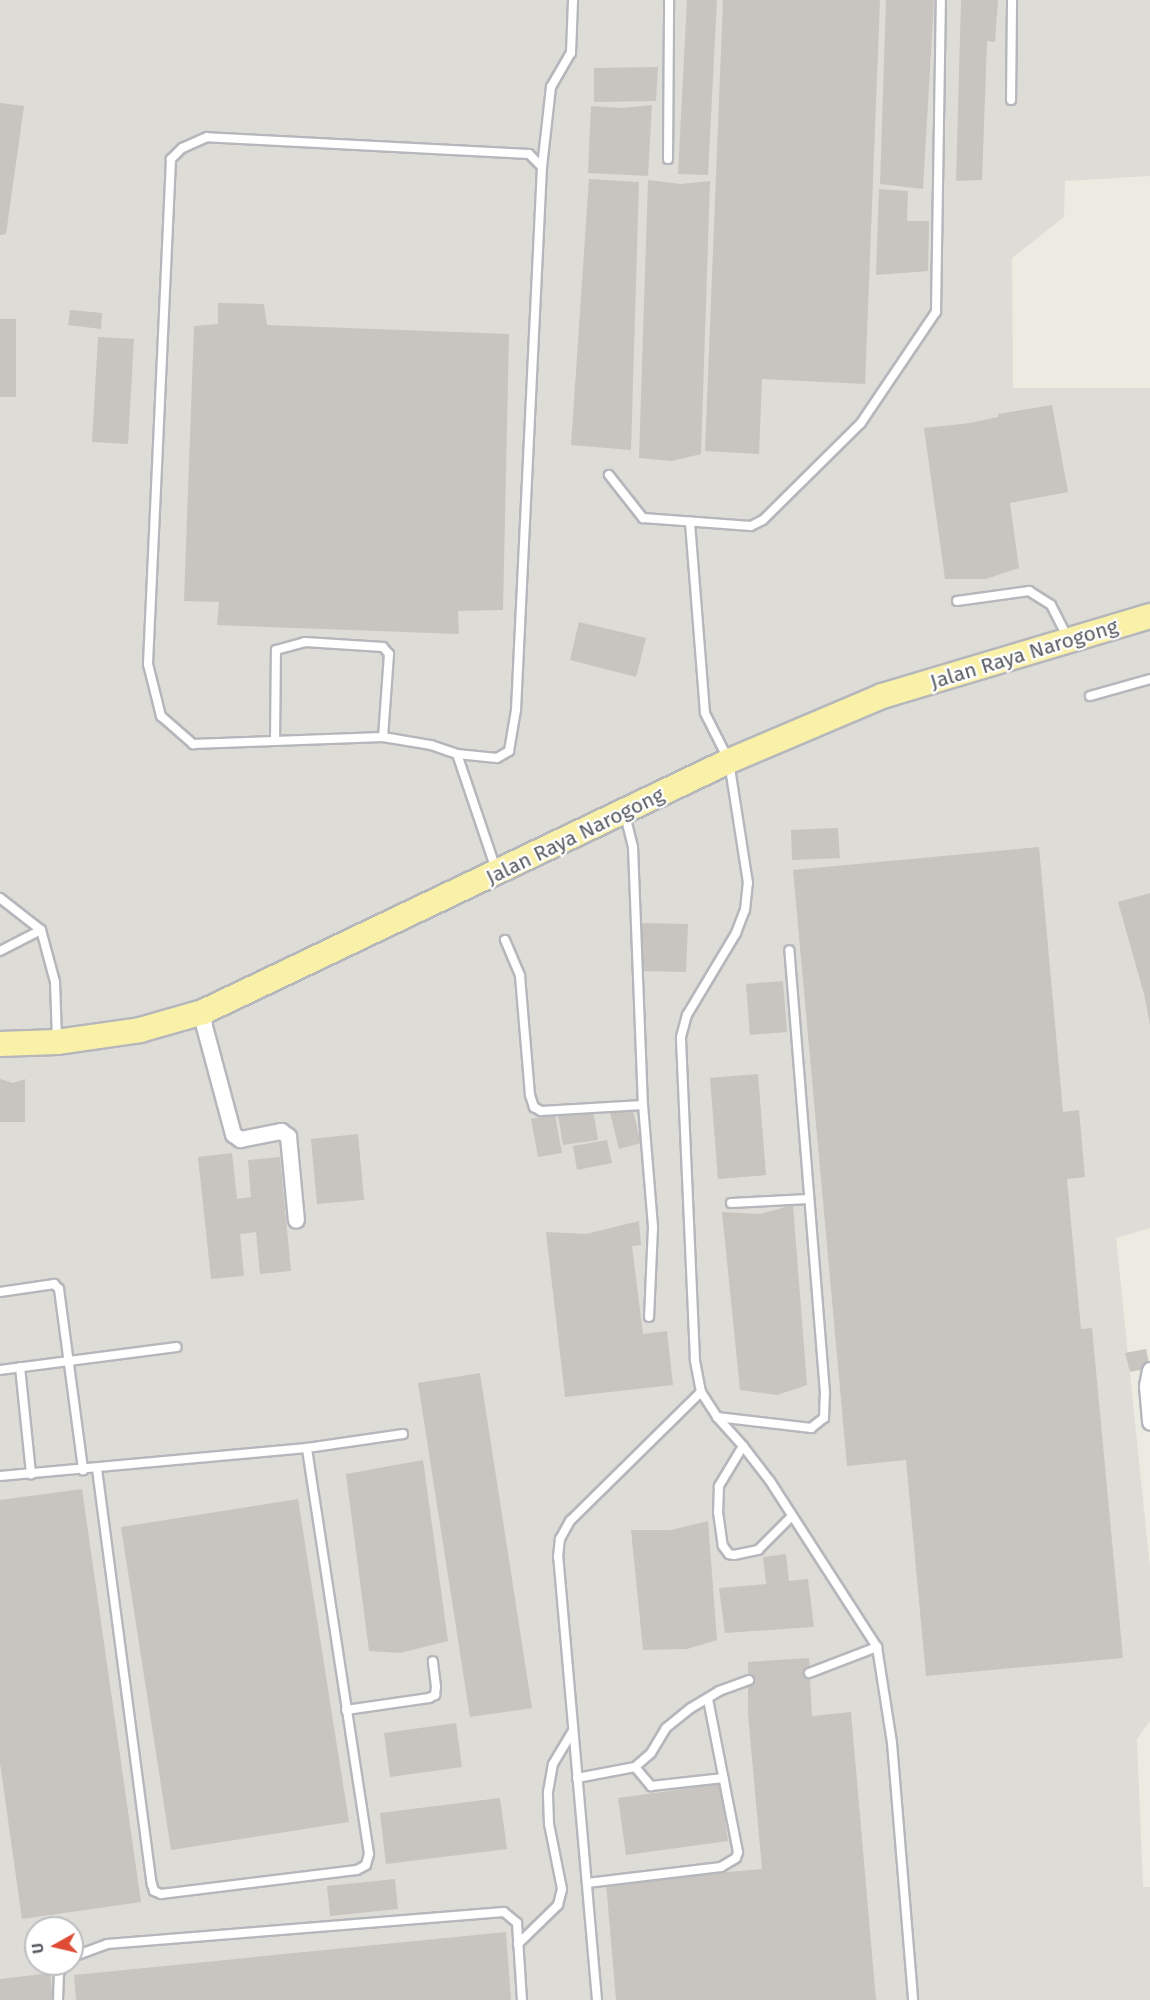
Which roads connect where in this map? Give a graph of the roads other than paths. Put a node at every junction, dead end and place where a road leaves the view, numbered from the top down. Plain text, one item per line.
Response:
1 (573, 0) edge
2 (669, 0) edge
3 (941, 0) edge
4 (1012, 0) edge
5 (1011, 100) dead end
6 (668, 159) dead end
7 (542, 167) junction
8 (609, 475) dead end
9 (690, 522) junction
10 (957, 601) dead end
11 (1150, 616) edge
12 (1070, 640) junction
13 (1150, 679) edge
14 (1090, 696) dead end
15 (383, 737) junction
16 (275, 741) junction
17 (457, 754) junction
18 (729, 762) junction
19 (625, 813) junction
20 (497, 874) junction
21 (0, 898) edge
22 (41, 930) junction
23 (505, 940) dead end
24 (789, 950) dead end
25 (0, 951) edge
26 (203, 1012) junction
27 (57, 1042) junction
28 (0, 1044) edge
29 (643, 1105) junction
30 (809, 1199) junction
31 (731, 1203) dead end
32 (296, 1220) dead end
33 (0, 1292) edge
34 (649, 1317) dead end
35 (177, 1347) dead end
36 (68, 1359) junction
37 (20, 1367) junction
38 (0, 1370) edge
39 (1150, 1370) edge
40 (701, 1392) junction
41 (717, 1417) junction
42 (1150, 1422) edge
43 (403, 1434) dead end
44 (743, 1446) junction
45 (306, 1448) junction
46 (97, 1469) junction
47 (82, 1470) junction
48 (31, 1474) junction
49 (0, 1476) edge
50 (791, 1517) junction
51 (877, 1647) junction
52 (433, 1661) dead end
53 (809, 1673) dead end
54 (749, 1680) dead end
55 (708, 1699) junction
56 (346, 1710) junction
57 (573, 1731) junction
58 (635, 1767) junction
59 (577, 1778) junction
60 (724, 1778) junction
61 (587, 1882) junction
62 (518, 1944) junction
63 (84, 1953) edge
64 (59, 1976) edge
65 (58, 2000) edge
66 (522, 2000) edge
67 (597, 2000) edge
68 (913, 2000) edge

1 - 7 lane
2 - 6 lane
3 - 9 lane
4 - 5 lane
7 - 16 lane
7 - 17 lane
8 - 9 lane
9 - 18 lane
10 - 12 lane
11 - 12 main road, Jalan Raya Narogong
12 - 18 main road, Jalan Raya Narogong
13 - 14 lane
15 - 16 lane
15 - 16 lane
15 - 17 lane
17 - 20 lane
18 - 19 main road, Jalan Raya Narogong
18 - 40 lane
19 - 20 main road, Jalan Raya Narogong
19 - 29 lane
20 - 26 main road, Jalan Raya Narogong
21 - 22 lane
22 - 25 lane
22 - 27 lane
23 - 29 lane
24 - 30 lane
26 - 27 main road, Jalan Raya Narogong
26 - 32 street
27 - 28 main road, Jalan Raya Narogong
29 - 34 lane
30 - 31 lane
30 - 41 lane
33 - 36 lane
35 - 36 lane
36 - 37 lane
36 - 47 lane
37 - 38 lane
37 - 48 lane
39 - 42 street
40 - 41 lane
40 - 57 lane
41 - 44 lane
43 - 45 lane
44 - 50 lane
44 - 50 lane
45 - 46 lane
45 - 56 lane
46 - 47 lane
46 - 56 lane
47 - 48 lane
48 - 49 lane
50 - 51 lane
51 - 53 lane
51 - 68 lane
52 - 56 lane
54 - 55 lane
55 - 58 lane
55 - 60 lane
57 - 59 lane
57 - 62 lane
58 - 59 lane
58 - 60 lane
59 - 61 lane
60 - 61 lane
61 - 67 lane
62 - 63 lane
62 - 66 lane
64 - 65 lane

